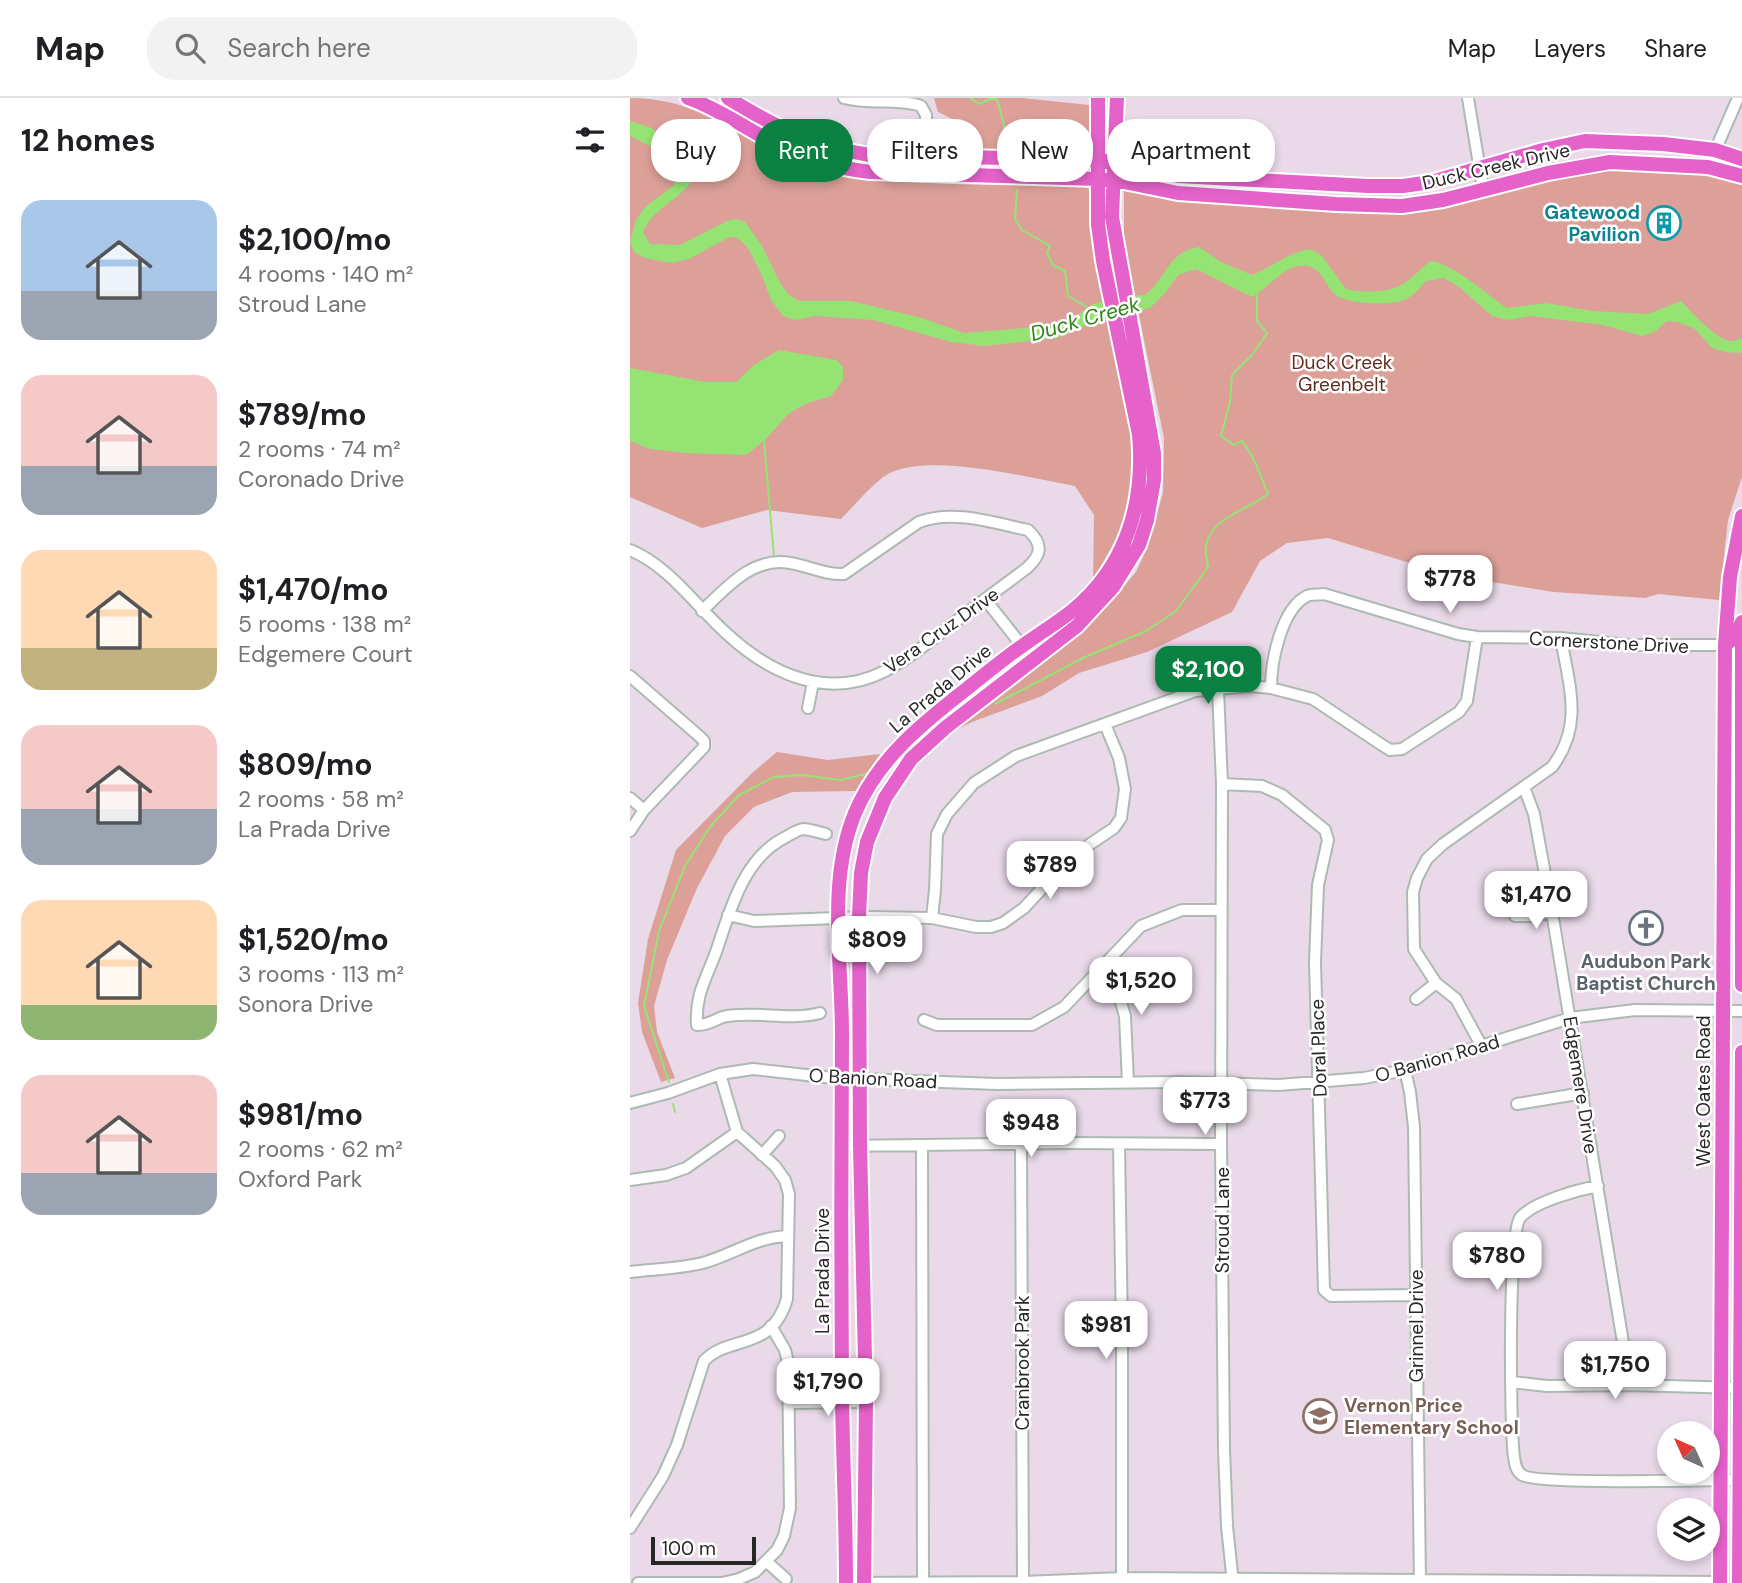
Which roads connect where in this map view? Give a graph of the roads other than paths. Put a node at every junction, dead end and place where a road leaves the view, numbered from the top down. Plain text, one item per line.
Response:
1 (688, 98) edge
2 (728, 98) edge
3 (844, 98) edge
4 (1098, 98) edge
5 (1117, 98) edge
6 (1468, 98) edge
7 (1738, 98) edge
8 (926, 119) edge
9 (1116, 119) edge
10 (1715, 150) junction
11 (867, 154) edge
12 (983, 158) edge
13 (1742, 159) edge
14 (1097, 160) junction
15 (1107, 161) edge
16 (1708, 167) junction
17 (1480, 170) junction
18 (867, 172) edge
19 (983, 176) edge
20 (1742, 176) edge
21 (1097, 179) junction
22 (1107, 180) edge
23 (1275, 181) edge
24 (1112, 182) edge
25 (1122, 182) edge
26 (1483, 189) junction
27 (1111, 260) junction
28 (1148, 480) junction
29 (1740, 522) edge
30 (630, 550) edge
31 (985, 599) junction
32 (702, 611) junction
33 (1742, 622) edge
34 (1477, 637) junction
35 (1742, 637) edge
36 (1560, 638) junction
37 (1725, 645) junction
38 (1022, 646) junction
39 (1033, 660) junction
40 (630, 677) edge
41 (813, 682) junction
42 (1271, 688) junction
43 (1218, 689) junction
44 (1741, 695) edge
45 (808, 708) dead end
46 (1105, 724) junction
47 (1222, 784) junction
48 (1524, 788) junction
49 (630, 798) edge
50 (644, 810) junction
51 (630, 831) edge
52 (825, 834) dead end
53 (1221, 910) junction
54 (1552, 912) junction
55 (728, 915) junction
56 (1515, 916) dead end
57 (859, 917) junction
58 (839, 919) junction
59 (932, 919) junction
60 (1096, 974) junction
61 (1436, 984) junction
62 (1742, 985) edge
63 (1416, 999) dead end
64 (1722, 1010) junction
65 (1742, 1011) edge
66 (820, 1013) dead end
67 (1570, 1018) junction
68 (925, 1020) dead end
69 (1481, 1045) junction
70 (1742, 1052) edge
71 (1405, 1070) junction
72 (720, 1074) junction
73 (841, 1079) junction
74 (860, 1080) junction
75 (1318, 1082) junction
76 (1128, 1083) junction
77 (1221, 1084) junction
78 (1583, 1093) junction
79 (630, 1103) edge
80 (1517, 1104) dead end
81 (737, 1132) junction
82 (779, 1136) dead end
83 (1021, 1144) junction
84 (1119, 1144) junction
85 (1221, 1144) junction
86 (860, 1145) junction
87 (922, 1145) junction
88 (841, 1146) junction
89 (762, 1155) junction
90 (1722, 1161) junction
91 (1741, 1165) edge
92 (630, 1180) edge
93 (1598, 1186) junction
94 (788, 1236) junction
95 (1722, 1251) junction
96 (1742, 1251) edge
97 (630, 1272) edge
98 (1416, 1295) junction
99 (771, 1326) junction
100 (1512, 1382) junction
101 (1630, 1385) junction
102 (1721, 1388) junction
103 (1740, 1388) junction
104 (842, 1402) junction
105 (866, 1402) junction
106 (789, 1403) junction
107 (1657, 1479) edge
108 (1720, 1479) joint
109 (1740, 1480) junction
110 (1720, 1484) edge
111 (630, 1528) edge
112 (767, 1562) junction
113 (1122, 1578) junction
114 (786, 1579) dead end
115 (923, 1581) edge
116 (1233, 1581) edge
117 (1420, 1581) edge
118 (1023, 1582) edge
119 (638, 1583) edge
120 (846, 1583) edge
121 (862, 1583) edge
122 (1720, 1583) edge
123 (1739, 1583) edge

1 - 18 main road, Duck Creek Drive
2 - 11 main road, Duck Creek Drive
3 - 8 street
4 - 14 main road, La Prada Drive
5 - 9 main road, La Prada Drive
6 - 17 street
7 - 10 street
10 - 13 main road, Duck Creek Drive
10 - 16 street
10 - 17 main road, Duck Creek Drive
12 - 14 main road, Duck Creek Drive
14 - 15 main road, Duck Creek Drive
14 - 21 main road, La Prada Drive
16 - 20 main road, Duck Creek Drive
16 - 26 main road, Duck Creek Drive
17 - 23 main road, Duck Creek Drive
17 - 26 street
19 - 21 main road, Duck Creek Drive
21 - 22 main road, Duck Creek Drive
21 - 27 main road, La Prada Drive
24 - 27 main road, La Prada Drive
25 - 26 main road, Duck Creek Drive
27 - 28 main road, La Prada Drive
28 - 38 main road, La Prada Drive
28 - 39 main road, La Prada Drive
29 - 37 main road, West Oates Road
30 - 32 street, Vera Cruz Drive
31 - 32 street, Vera Cruz Drive
31 - 38 street
31 - 41 street, Vera Cruz Drive
32 - 41 street, Vera Cruz Drive
33 - 37 main road
34 - 36 street, Cornerstone Drive
34 - 42 street, Cornerstone Drive
34 - 42 street
35 - 44 main road
36 - 37 street, Cornerstone Drive
36 - 48 street
37 - 44 main road
37 - 64 main road, West Oates Road
38 - 39 street
38 - 58 main road, La Prada Drive
39 - 57 main road, La Prada Drive
40 - 50 street
41 - 45 street
42 - 43 street
43 - 46 street
43 - 47 street, Stroud Lane
44 - 62 main road
46 - 59 street
46 - 59 street
47 - 53 street, Stroud Lane
47 - 75 street, Doral Place
48 - 54 street, Edgemere Drive
48 - 61 street
49 - 50 street
50 - 51 street
52 - 55 street
53 - 60 street
53 - 77 street, Stroud Lane
54 - 56 street
54 - 67 street, Edgemere Drive
55 - 58 street
55 - 66 street
57 - 58 street
57 - 59 street
57 - 74 main road, La Prada Drive
58 - 73 main road, La Prada Drive
60 - 68 street
60 - 76 street
61 - 63 street
61 - 69 street
64 - 65 street, O Banion Road
64 - 67 street, O Banion Road
64 - 90 main road, West Oates Road
67 - 69 street, O Banion Road
67 - 78 street, Edgemere Drive
69 - 71 street, O Banion Road
70 - 91 main road, West Oates Road
71 - 75 street, O Banion Road
71 - 98 street, Grinnel Drive
72 - 73 street, O Banion Road
72 - 79 street, O Banion Road
72 - 81 street
73 - 74 street, O Banion Road
73 - 88 main road, La Prada Drive
74 - 76 street, O Banion Road
74 - 86 main road, La Prada Drive
75 - 77 street, O Banion Road
75 - 98 street, Doral Place
76 - 77 street, O Banion Road
77 - 85 street, Stroud Lane
78 - 80 street
78 - 93 street, Edgemere Drive
81 - 89 street
81 - 92 street
82 - 89 street
83 - 84 street
83 - 87 street
83 - 118 street, Cranbrook Park
84 - 85 street
84 - 113 street
85 - 116 street, Stroud Lane
86 - 87 street
86 - 88 street
86 - 105 main road, La Prada Drive
87 - 115 street
88 - 104 main road, La Prada Drive
89 - 94 street
90 - 91 main road
90 - 95 main road, West Oates Road
91 - 96 main road, West Oates Road
93 - 100 street
93 - 101 street, Edgemere Drive
94 - 97 street
94 - 99 street
95 - 96 main road
95 - 102 main road, West Oates Road
96 - 103 main road, West Oates Road
98 - 117 street, Grinnel Drive
99 - 106 street
99 - 111 street
100 - 101 street
100 - 107 street
101 - 102 street
102 - 103 street
102 - 108 main road, West Oates Road
103 - 109 main road, West Oates Road
104 - 105 street
104 - 106 street
104 - 120 main road, La Prada Drive
105 - 121 main road, La Prada Drive
106 - 112 street
108 - 109 street
109 - 123 main road, West Oates Road
110 - 122 main road, West Oates Road
112 - 114 street
112 - 119 street
113 - 116 street
113 - 118 street
115 - 118 street
115 - 121 street
116 - 117 street
117 - 122 street
122 - 123 main road

